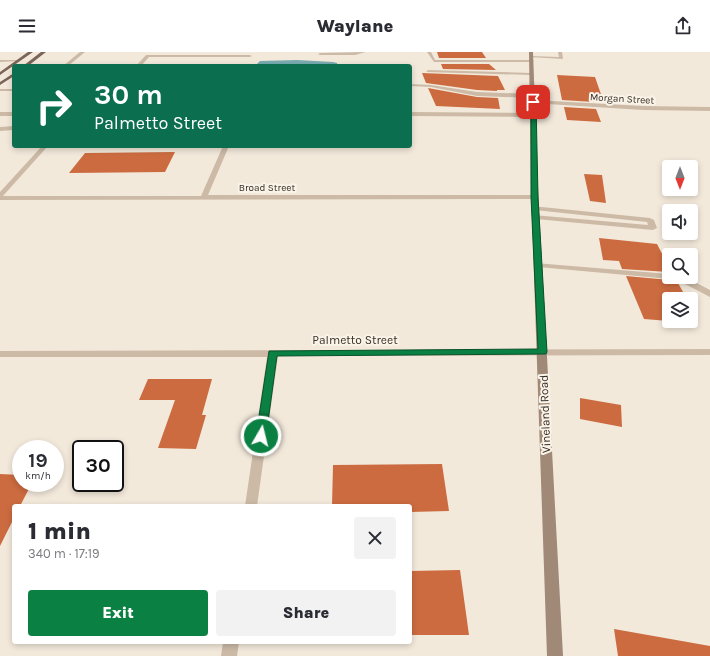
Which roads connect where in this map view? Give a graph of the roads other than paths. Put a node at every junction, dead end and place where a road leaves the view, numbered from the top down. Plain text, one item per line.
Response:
1 (31, 52) edge
2 (44, 52) edge
3 (83, 52) edge
4 (215, 52) edge
5 (364, 52) edge
6 (429, 52) edge
7 (560, 52) edge
8 (149, 54) edge
9 (188, 54) edge
10 (320, 54) dead end
11 (250, 56) dead end
12 (531, 57) edge
13 (0, 59) edge
14 (18, 61) junction
15 (14, 64) edge
16 (28, 64) edge
17 (68, 64) edge
18 (140, 64) edge
19 (12, 65) edge
20 (428, 72) dead end
21 (0, 74) edge
22 (532, 74) junction
23 (12, 75) edge
24 (0, 84) edge
25 (412, 85) edge
26 (0, 90) edge
27 (12, 90) edge
28 (533, 99) junction
29 (710, 109) edge
30 (0, 114) edge
31 (12, 114) edge
32 (412, 114) edge
33 (533, 115) junction
34 (12, 128) edge
35 (0, 129) edge
36 (43, 148) edge
37 (225, 148) edge
38 (0, 197) edge
39 (204, 197) junction
40 (534, 197) junction
41 (535, 208) junction
42 (536, 217) junction
43 (538, 265) junction
44 (662, 276) edge
45 (691, 284) edge
46 (710, 294) edge
47 (543, 352) junction
48 (710, 352) edge
49 (273, 353) junction
50 (0, 354) edge
51 (251, 504) edge
52 (231, 644) edge
53 (229, 656) edge
54 (555, 656) edge

1 - 14 main road
2 - 16 main road
3 - 17 street
4 - 9 street
5 - 10 street
6 - 12 street
7 - 12 street
8 - 9 street
8 - 18 street
9 - 11 street
12 - 22 main road, Vineland Road
13 - 14 street
14 - 15 main road
19 - 21 main road
20 - 22 street
22 - 28 main road, Vineland Road
23 - 24 main road
25 - 28 street, Morgan Street
26 - 27 street
28 - 29 street, Morgan Street
28 - 33 main road, Vineland Road
30 - 31 street
32 - 33 street
33 - 40 main road, Vineland Road
34 - 35 street
36 - 38 street
37 - 39 street
38 - 39 street, Broad Street
39 - 40 street, Broad Street
40 - 41 main road, Vineland Road
41 - 42 main road, Vineland Road
41 - 42 street
42 - 43 main road, Vineland Road
43 - 44 street
43 - 47 main road, Vineland Road
45 - 46 street
47 - 48 street, Palmetto Street
47 - 49 street, Palmetto Street
47 - 54 main road, Vineland Road
49 - 50 street, Palmetto Street
49 - 51 street
52 - 53 street

